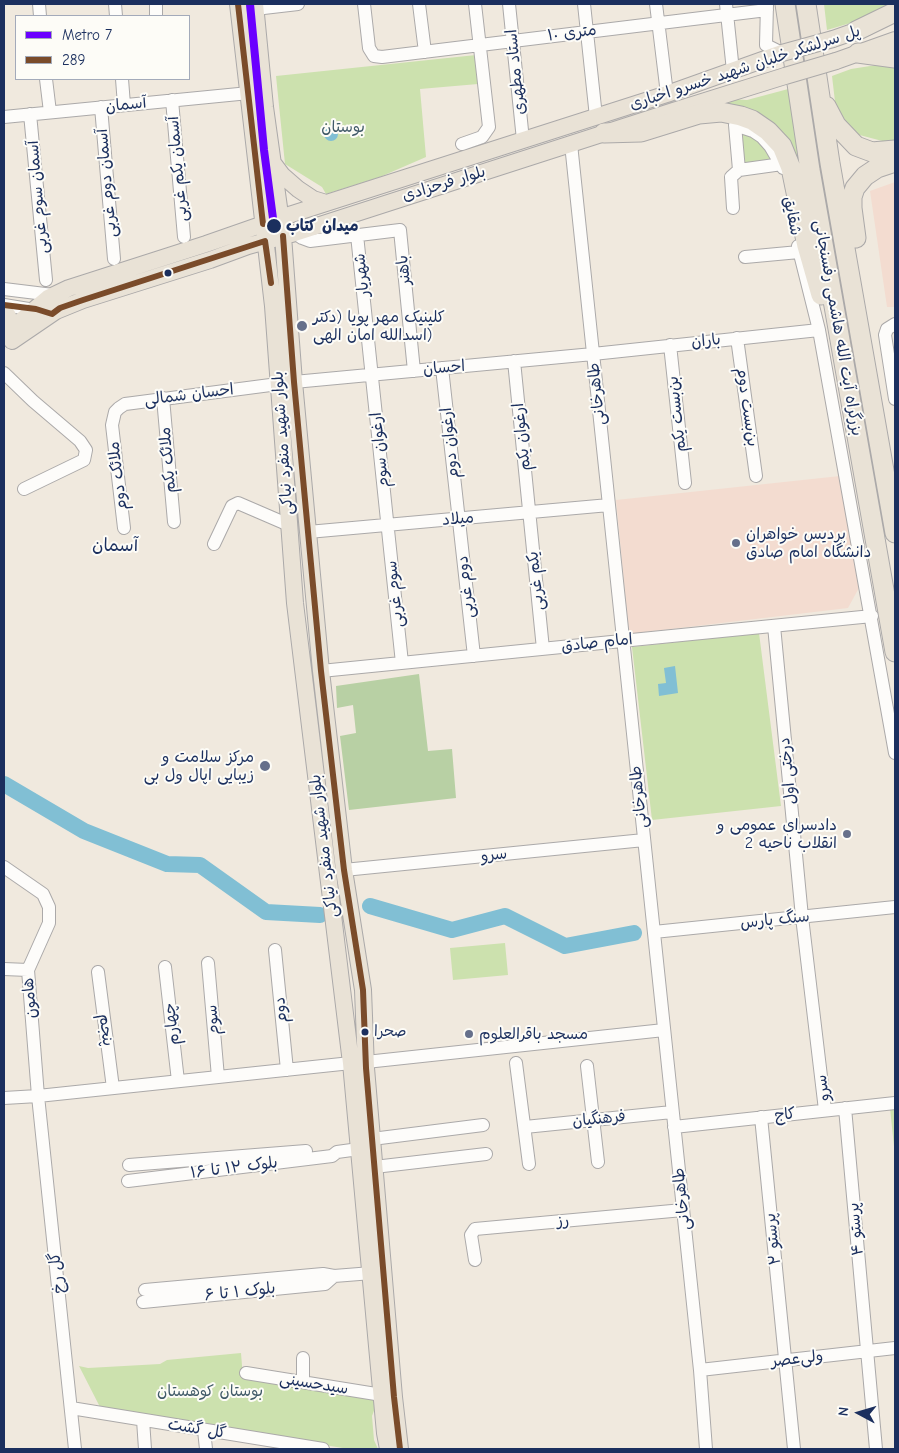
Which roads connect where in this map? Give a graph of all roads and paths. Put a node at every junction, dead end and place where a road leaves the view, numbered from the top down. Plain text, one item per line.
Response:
1 (238, 4) edge
2 (298, 4) edge
3 (364, 4) edge
4 (419, 4) edge
5 (475, 4) edge
6 (509, 4) edge
7 (584, 4) edge
8 (656, 4) edge
9 (785, 4) edge
10 (255, 6) edge
11 (767, 7) edge
12 (726, 9) edge
13 (808, 9) edge
14 (895, 12) edge
15 (895, 18) edge
16 (659, 23) junction
17 (856, 31) junction
18 (587, 32) junction
19 (895, 40) edge
20 (513, 41) junction
21 (480, 45) junction
22 (425, 52) junction
23 (858, 53) junction
24 (782, 54) junction
25 (895, 58) edge
26 (734, 71) junction
27 (46, 80) edge
28 (122, 80) edge
29 (818, 90) junction
30 (248, 93) junction
31 (667, 94) junction
32 (172, 100) junction
33 (124, 105) junction
34 (101, 107) junction
35 (50, 112) junction
36 (30, 114) junction
37 (4, 117) edge
38 (600, 125) junction
39 (523, 140) junction
40 (462, 144) dead end
41 (571, 144) junction
42 (895, 150) edge
43 (895, 162) edge
44 (273, 164) junction
45 (782, 164) junction
46 (738, 170) junction
47 (384, 184) junction
48 (389, 202) junction
49 (326, 203) junction
50 (733, 208) dead end
51 (280, 218) junction
52 (263, 224) junction
53 (289, 234) junction
54 (357, 235) junction
55 (184, 237) dead end
56 (265, 241) junction
57 (208, 252) junction
58 (799, 252) junction
59 (745, 258) dead end
60 (114, 259) dead end
61 (50, 288) junction
62 (4, 289) edge
63 (4, 305) edge
64 (36, 309) junction
65 (4, 312) edge
66 (52, 314) junction
67 (895, 324) edge
68 (819, 330) junction
69 (5, 338) edge
70 (737, 338) junction
71 (670, 346) junction
72 (863, 348) junction
73 (593, 354) junction
74 (843, 356) junction
75 (514, 361) junction
76 (442, 368) junction
77 (414, 371) junction
78 (4, 373) edge
79 (372, 375) junction
80 (286, 383) junction
81 (163, 398) junction
82 (895, 399) edge
83 (112, 425) joint
84 (756, 476) dead end
85 (685, 483) dead end
86 (24, 489) dead end
87 (609, 505) junction
88 (529, 512) junction
89 (459, 519) junction
90 (174, 522) dead end
91 (289, 525) junction
92 (388, 525) junction
93 (124, 528) dead end
94 (308, 532) junction
95 (895, 533) edge
96 (214, 544) dead end
97 (314, 598) junction
98 (295, 603) junction
99 (872, 616) junction
100 (774, 626) junction
101 (623, 641) junction
102 (543, 649) junction
103 (895, 652) edge
104 (474, 656) junction
105 (402, 663) junction
106 (321, 671) junction
107 (895, 753) edge
108 (644, 840) junction
109 (4, 866) edge
110 (344, 870) junction
111 (895, 907) edge
112 (351, 908) junction
113 (332, 912) junction
114 (802, 917) junction
115 (654, 932) junction
116 (275, 950) dead end
117 (208, 963) dead end
118 (165, 967) dead end
119 (4, 970) edge
120 (28, 970) junction
121 (98, 972) dead end
122 (664, 1030) junction
123 (516, 1063) dead end
124 (361, 1064) junction
125 (587, 1066) dead end
126 (287, 1070) junction
127 (218, 1077) junction
128 (178, 1081) junction
129 (113, 1088) junction
130 (38, 1096) junction
131 (4, 1098) edge
132 (895, 1102) edge
133 (845, 1108) junction
134 (826, 1110) junction
135 (672, 1112) junction
136 (761, 1117) junction
137 (593, 1120) junction
138 (484, 1125) dead end
139 (525, 1127) junction
140 (674, 1127) junction
141 (380, 1138) junction
142 (359, 1149) junction
143 (337, 1152) junction
144 (486, 1154) dead end
145 (598, 1162) dead end
146 (529, 1164) dead end
147 (129, 1165) dead end
148 (383, 1166) junction
149 (128, 1180) dead end
150 (683, 1210) junction
151 (475, 1260) dead end
152 (372, 1273) junction
153 (144, 1296) dead end
154 (895, 1348) edge
155 (867, 1351) junction
156 (303, 1358) dead end
157 (786, 1360) junction
158 (393, 1365) junction
159 (700, 1370) junction
160 (246, 1373) dead end
161 (303, 1382) junction
162 (382, 1395) junction
163 (71, 1408) junction
164 (143, 1420) junction
165 (204, 1430) junction
166 (267, 1444) edge
167 (74, 1449) edge
168 (145, 1449) edge
169 (206, 1449) edge
170 (323, 1449) edge
171 (388, 1449) edge
172 (400, 1449) edge
173 (706, 1449) edge
174 (794, 1449) edge
175 (876, 1449) edge

1 - 30 main road, بلوار شهید منفرد نیاکی
2 - 10 street
3 - 22 street, ۱۰ متری
4 - 22 street
5 - 21 street
6 - 20 street, استاد مطهری
7 - 18 street
8 - 16 street
9 - 74 highway, بزرگراه آیت الله هاشمی رفسنجانی
10 - 44 main road, بلوار شهید منفرد نیاکی
11 - 12 street, ۱۰ متری
11 - 24 street
12 - 16 street, ۱۰ متری
12 - 26 street
13 - 29 highway, بزرگراه آیت الله هاشمی رفسنجانی
14 - 17 highway
15 - 17 main road, پل سرلشکر خلبان شهید خسرو اخباری
16 - 18 street, ۱۰ متری
16 - 31 street
17 - 24 main road, پل سرلشکر خلبان شهید خسرو اخباری, bridge
18 - 20 street, ۱۰ متری
18 - 38 street
19 - 23 main road, پل سرلشکر خلبان شهید خسرو اخباری
20 - 21 street, ۱۰ متری
20 - 39 street, استاد مطهری
21 - 22 street, ۱۰ متری
21 - 40 street
23 - 25 highway
23 - 38 main road, پل سرلشکر خلبان شهید خسرو اخباری, bridge
24 - 26 main road, پل سرلشکر خلبان شهید خسرو اخباری
26 - 31 main road, پل سرلشکر خلبان شهید خسرو اخباری
27 - 35 street
28 - 33 street
29 - 42 highway
29 - 72 highway, بزرگراه آیت الله هاشمی رفسنجانی
30 - 32 street, آسمان
30 - 52 main road, بلوار شهید منفرد نیاکی
31 - 38 main road, پل سرلشکر خلبان شهید خسرو اخباری
32 - 33 street, آسمان
32 - 55 street, آسمان یکم غربی
33 - 34 street, آسمان
34 - 35 street, آسمان
34 - 60 street, آسمان دوم غربی
35 - 36 street, آسمان
36 - 37 street, آسمان
36 - 61 street, آسمان سوم غربی
38 - 39 main road, بلوار فرحزادی
38 - 41 main road, بلوار فرحزادی
38 - 74 highway
39 - 47 main road, بلوار فرحزادی
41 - 48 main road, بلوار فرحزادی
41 - 73 street, طاهرخانی
43 - 72 highway
44 - 49 main road
44 - 51 main road, بلوار شهید منفرد نیاکی
45 - 46 street
45 - 46 street, شقایق
45 - 58 street, شقایق
46 - 50 street
47 - 48 main road
47 - 49 main road, بلوار فرحزادی
48 - 53 main road, بلوار فرحزادی
49 - 51 main road, بلوار فرحزادی
51 - 52 main road, بلوار فرحزادی
51 - 53 main road, بلوار شهید منفرد نیاکی
52 - 56 main road, بلوار شهید منفرد نیاکی
52 - 57 main road
53 - 54 street
53 - 56 main road, بلوار فرحزادی
53 - 80 main road, بلوار شهید منفرد نیاکی
54 - 77 street, باهنر
54 - 79 street, شهریار
56 - 57 main road
56 - 80 main road, بلوار شهید منفرد نیاکی
57 - 61 main road
57 - 66 main road
58 - 59 street
58 - 68 street, شقایق
61 - 62 street
61 - 64 main road
63 - 64 street
64 - 66 street
64 - 69 main road
65 - 69 main road
66 - 69 main road
67 - 82 street
68 - 70 street, باران
68 - 99 street, شقایق
70 - 71 street, باران
70 - 84 street, بن‌بست دوم
71 - 73 street, باران
71 - 85 street, بن‌بست یکم
72 - 95 highway, بزرگراه آیت الله هاشمی رفسنجانی
73 - 75 street, احسان
73 - 87 street, طاهرخانی
74 - 103 highway, بزرگراه آیت الله هاشمی رفسنجانی
75 - 76 street, احسان
75 - 88 street, ارغوان یکم
76 - 77 street, احسان
76 - 89 street, ارغوان دوم
77 - 79 street, احسان
78 - 86 street
79 - 80 street, احسان
79 - 92 street, ارغوان سوم
80 - 81 street, احسان شمالی
80 - 91 main road, بلوار شهید منفرد نیاکی
80 - 94 main road, بلوار شهید منفرد نیاکی
81 - 83 street, احسان شمالی
81 - 90 street, ملائک یکم
83 - 93 street, ملائک دوم
87 - 88 street, میلاد
87 - 101 street, طاهرخانی
88 - 89 street, میلاد
88 - 102 street, یکم غربی
89 - 92 street, میلاد
89 - 104 street, دوم غربی
91 - 96 street
91 - 98 main road, بلوار شهید منفرد نیاکی
92 - 94 street, میلاد
92 - 105 street, سوم غربی
94 - 97 main road, بلوار شهید منفرد نیاکی
97 - 98 main road
97 - 106 main road, بلوار شهید منفرد نیاکی
98 - 113 main road, بلوار شهید منفرد نیاکی
99 - 100 street, امام صادق
99 - 107 street, شقایق
100 - 101 street, امام صادق
100 - 114 street, درختی اول
101 - 102 street, امام صادق
101 - 108 street, طاهرخانی
102 - 104 street, امام صادق
104 - 105 street, امام صادق
105 - 106 street, امام صادق
106 - 110 main road, بلوار شهید منفرد نیاکی
108 - 110 street, سرو
108 - 115 street, طاهرخانی
109 - 120 street, هامون
110 - 112 main road, بلوار شهید منفرد نیاکی
111 - 114 street, سنگ پارس
112 - 113 main road
112 - 124 main road, بلوار شهید منفرد نیاکی
113 - 124 main road, بلوار شهید منفرد نیاکی
114 - 115 street, سنگ پارس
114 - 134 street, سرو
115 - 122 street, طاهرخانی
116 - 126 street, دوم
117 - 127 street, سوم
118 - 128 street, چهارم
119 - 120 street
120 - 130 street, هامون
121 - 129 street, پنجم
122 - 124 street
122 - 135 street, طاهرخانی
123 - 139 street
124 - 126 street
124 - 141 main road
124 - 142 main road, بلوار شهید منفرد نیاکی
124 - 158 main road, بلوار شهید منفرد نیاکی
125 - 137 street
126 - 127 street
127 - 128 street
128 - 129 street
129 - 130 street
130 - 131 street
130 - 163 street, گل رخ
132 - 133 street, کاج
133 - 134 street, کاج
133 - 155 street, پرستو ۴
134 - 136 street, کاج
135 - 137 street, فرهنگیان
135 - 140 street, طاهرخانی
136 - 140 street, کاج
136 - 157 street, پرستو ۲
137 - 139 street, فرهنگیان
137 - 145 street
138 - 141 street
139 - 146 street
140 - 150 street, طاهرخانی
141 - 148 main road
142 - 143 street
142 - 152 main road, بلوار شهید منفرد نیاکی
143 - 147 street
143 - 149 street, بلوک ۱۲ تا ۱۶
144 - 148 street
148 - 158 main road
150 - 151 street, رز
150 - 159 street, طاهرخانی
152 - 153 street
152 - 162 main road, بلوار شهید منفرد نیاکی
154 - 155 street, ولی‌عصر
155 - 157 street, ولی‌عصر
155 - 175 street, پرستو ۴
156 - 161 street
157 - 159 street, ولی‌عصر
157 - 174 street, پرستو ۲
158 - 172 main road, بلوار شهید منفرد نیاکی
159 - 173 street, طاهرخانی
160 - 161 street, سیدحسینی
161 - 162 street, سیدحسینی
162 - 171 main road, بلوار شهید منفرد نیاکی
163 - 164 street, گل گشت
163 - 167 street, گل رخ
164 - 165 street, گل گشت
164 - 168 street
165 - 166 street, گل گشت
165 - 169 street
166 - 170 street, گل گشت

